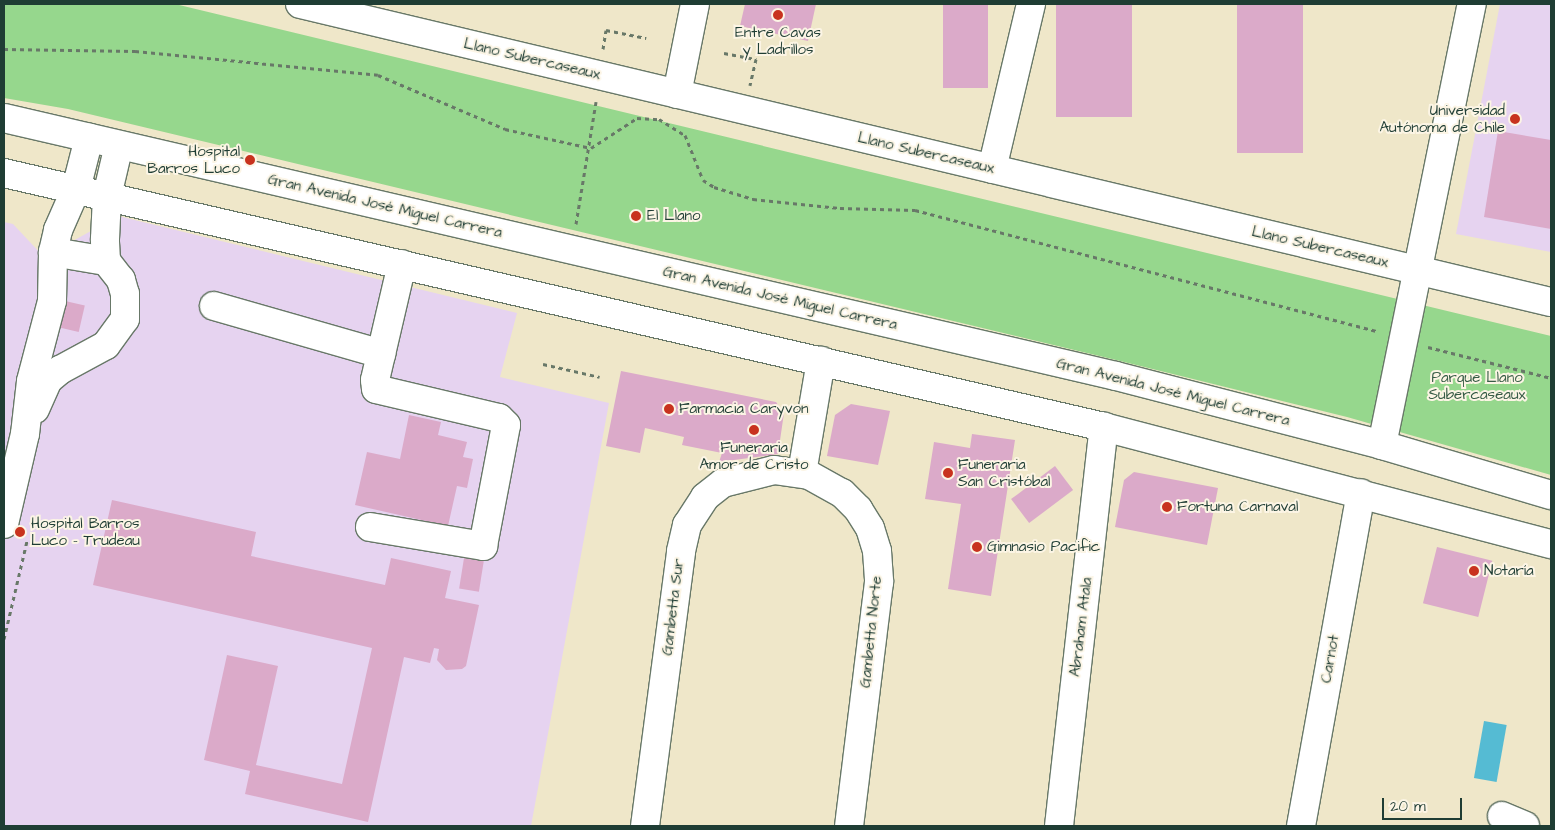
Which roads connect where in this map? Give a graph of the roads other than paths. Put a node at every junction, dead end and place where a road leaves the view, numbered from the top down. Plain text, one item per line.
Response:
1 (300, 4) edge
2 (695, 4) edge
3 (1031, 4) edge
4 (1472, 4) edge
5 (677, 94) junction
6 (4, 118) edge
7 (89, 138) junction
8 (119, 144) junction
9 (992, 169) junction
10 (4, 173) edge
11 (76, 189) junction
12 (107, 196) junction
13 (53, 252) junction
14 (106, 261) junction
15 (402, 264) junction
16 (1419, 271) junction
17 (1551, 302) edge
18 (214, 306) dead end
19 (381, 354) junction
20 (821, 361) junction
21 (1104, 427) junction
22 (25, 434) junction
23 (1382, 445) junction
24 (802, 473) junction
25 (1361, 493) junction
26 (1551, 494) edge
27 (4, 524) edge
28 (370, 527) dead end
29 (1551, 544) edge
30 (1305, 825) edge
31 (645, 826) edge
32 (849, 826) edge
33 (1058, 826) edge

1 - 5 street, Llano Subercaseaux
2 - 5 street
3 - 9 street
4 - 16 street
5 - 9 street, Llano Subercaseaux
6 - 7 street, Gran Avenida José Miguel Carrera
7 - 8 street, Gran Avenida José Miguel Carrera
7 - 11 street
8 - 12 street
8 - 23 street, Gran Avenida José Miguel Carrera
9 - 16 street, Llano Subercaseaux
10 - 11 street
11 - 12 street
11 - 13 street
12 - 14 street
12 - 15 street
13 - 14 street
13 - 22 street
14 - 22 street
15 - 19 street
15 - 20 street
16 - 17 street, Llano Subercaseaux
16 - 23 street
18 - 19 street
19 - 28 street
20 - 21 street
20 - 24 street
21 - 25 street
21 - 33 street, Abraham Atala
22 - 27 street
23 - 26 street, Gran Avenida José Miguel Carrera
24 - 31 street, Gambetta Sur
24 - 32 street, Gambetta Norte
25 - 29 street
25 - 30 street, Carnot

